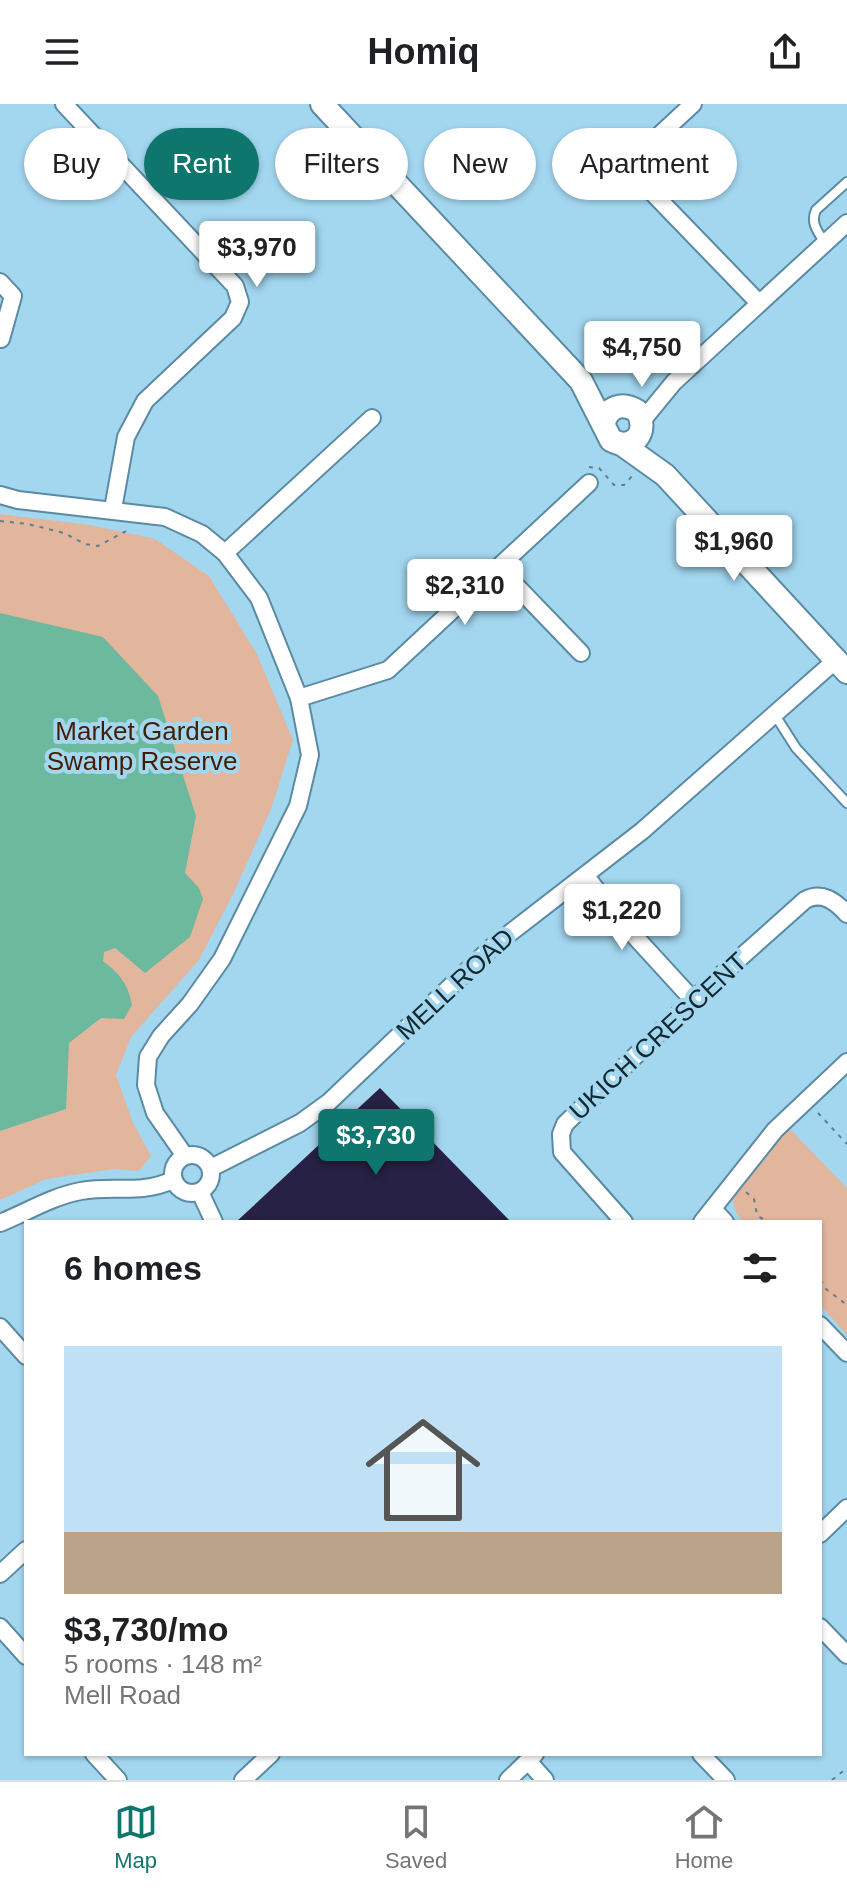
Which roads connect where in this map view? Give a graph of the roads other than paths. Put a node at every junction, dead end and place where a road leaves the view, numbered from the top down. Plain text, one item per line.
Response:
1 (64, 104) edge
2 (322, 104) edge
3 (693, 104) edge
4 (847, 182) edge
5 (847, 223) edge
6 (825, 243) junction
7 (0, 282) edge
8 (759, 303) junction
9 (1, 339) edge
10 (581, 381) junction
11 (634, 416) junction
12 (372, 418) dead end
13 (604, 424) junction
14 (623, 445) junction
15 (665, 475) junction
16 (588, 476) road end
17 (0, 495) edge
18 (113, 509) junction
19 (225, 553) junction
20 (499, 568) junction
21 (581, 653) dead end
22 (841, 666) edge
23 (299, 698) junction
24 (774, 714) junction
25 (847, 803) edge
26 (586, 876) junction
27 (847, 914) edge
28 (693, 1000) junction
29 (847, 1062) edge
30 (185, 1156) junction
31 (211, 1168) junction
32 (173, 1180) junction
33 (200, 1192) junction
34 (708, 1215) edge
35 (213, 1220) edge
36 (622, 1220) edge
37 (0, 1223) edge
38 (0, 1327) edge
39 (822, 1329) edge
40 (847, 1353) edge
41 (24, 1354) edge
42 (847, 1508) edge
43 (822, 1532) edge
44 (24, 1552) edge
45 (0, 1574) edge
46 (0, 1627) edge
47 (822, 1629) edge
48 (24, 1654) edge
49 (847, 1655) edge
50 (96, 1756) edge
51 (269, 1756) edge
52 (703, 1756) edge
53 (532, 1758) edge
54 (118, 1780) edge
55 (243, 1780) edge
56 (508, 1780) edge
57 (545, 1780) edge
58 (726, 1780) edge

1 - 18 street
2 - 10 main road
3 - 8 street
4 - 6 lane
5 - 6 street
6 - 8 street
7 - 9 street
8 - 11 street
10 - 11 main road
10 - 13 main road
11 - 13 main road
11 - 14 main road
11 - 15 main road
12 - 19 street
13 - 14 main road
14 - 15 main road
15 - 22 main road
16 - 20 street
17 - 18 street
18 - 19 street
19 - 23 street
20 - 21 street
20 - 23 street
22 - 24 street, MELL ROAD
23 - 30 street
24 - 25 lane
24 - 26 street, MELL ROAD
26 - 28 street
26 - 31 street, MELL ROAD
27 - 28 street, UKICH CRESCENT
28 - 36 street, UKICH CRESCENT
29 - 34 street
30 - 31 street
30 - 32 street
31 - 33 street
32 - 33 street
32 - 37 street
33 - 35 street
38 - 41 street
39 - 40 street
42 - 43 street
44 - 45 street
46 - 48 street
47 - 49 street
50 - 54 street
51 - 55 street
52 - 58 street
53 - 56 street
53 - 57 street

